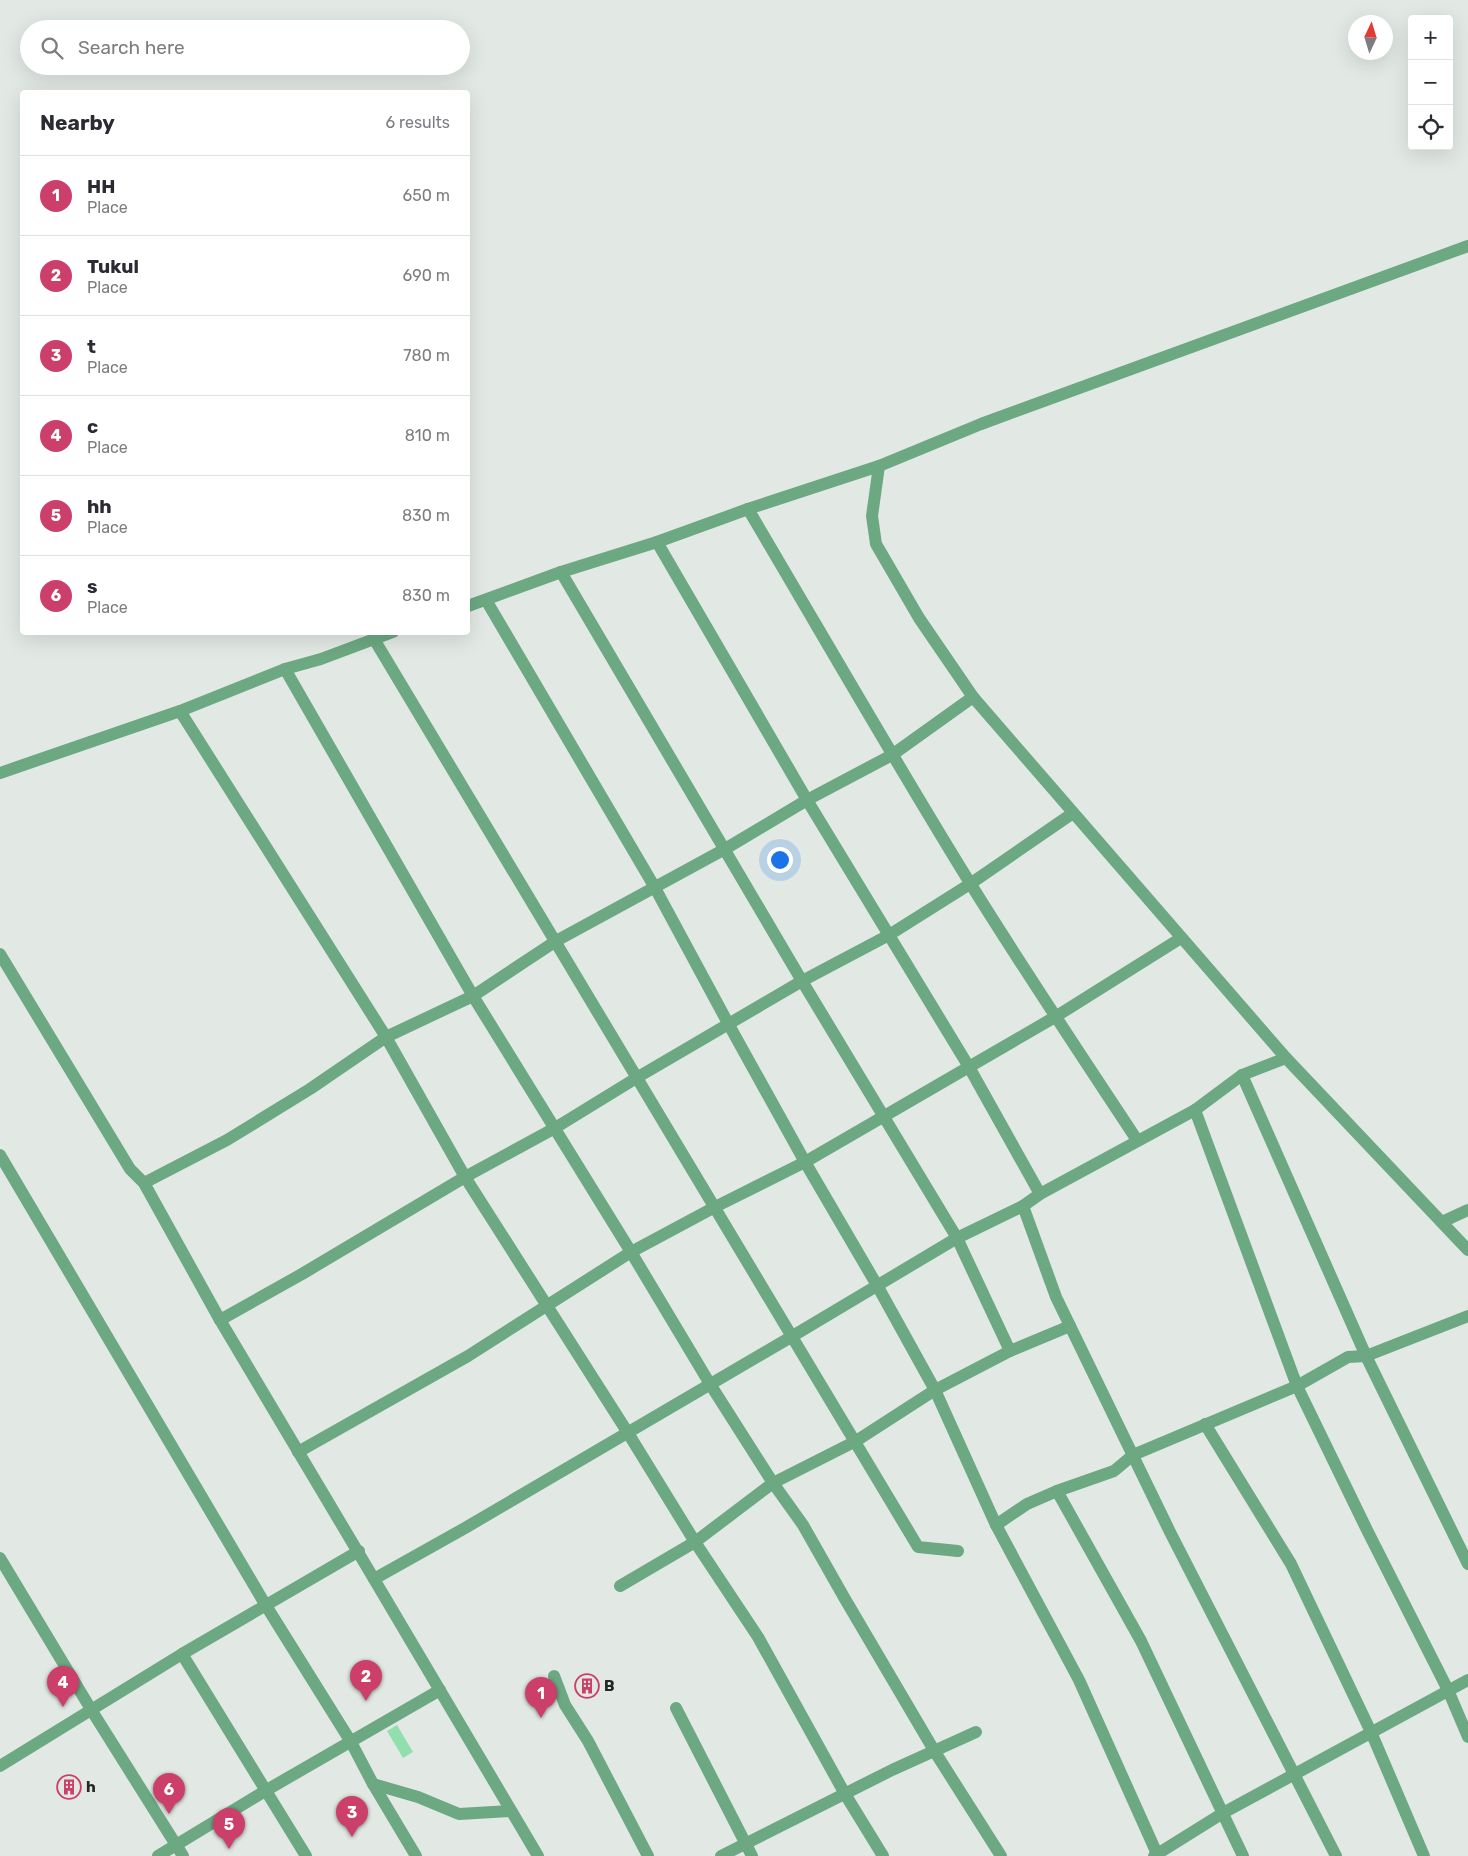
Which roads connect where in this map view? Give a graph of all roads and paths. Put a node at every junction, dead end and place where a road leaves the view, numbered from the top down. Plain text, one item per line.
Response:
1 (1468, 246) edge
2 (879, 466) junction
3 (748, 509) junction
4 (657, 542) junction
5 (561, 572) junction
6 (486, 600) junction
7 (470, 605) edge
8 (385, 635) edge
9 (374, 639) junction
10 (284, 669) junction
11 (973, 696) junction
12 (180, 711) junction
13 (892, 755) junction
14 (0, 773) edge
15 (807, 800) junction
16 (1073, 813) junction
17 (725, 849) junction
18 (970, 884) junction
19 (654, 886) junction
20 (889, 935) junction
21 (1182, 938) junction
22 (556, 941) junction
23 (0, 954) edge
24 (802, 981) junction
25 (473, 996) junction
26 (1055, 1017) junction
27 (729, 1025) junction
28 (386, 1037) junction
29 (1286, 1058) junction
30 (969, 1066) junction
31 (1242, 1075) junction
32 (638, 1077) junction
33 (1195, 1110) junction
34 (884, 1116) junction
35 (555, 1128) junction
36 (1137, 1140) junction
37 (0, 1156) edge
38 (805, 1162) junction
39 (465, 1177) junction
40 (144, 1183) junction
41 (1040, 1194) junction
42 (1022, 1206) junction
43 (715, 1207) junction
44 (1468, 1210) edge
45 (1442, 1222) junction
46 (957, 1238) junction
47 (1468, 1250) edge
48 (631, 1252) junction
49 (878, 1286) junction
50 (548, 1306) junction
51 (1468, 1316) edge
52 (220, 1320) junction
53 (1070, 1326) junction
54 (792, 1338) junction
55 (1010, 1351) junction
56 (1366, 1356) junction
57 (710, 1384) junction
58 (1297, 1386) junction
59 (935, 1390) junction
60 (1205, 1424) junction
61 (628, 1433) junction
62 (856, 1441) junction
63 (298, 1452) junction
64 (1133, 1455) junction
65 (773, 1483) junction
66 (1057, 1491) junction
67 (996, 1525) junction
68 (695, 1542) junction
69 (359, 1551) junction
70 (958, 1551) dead end
71 (0, 1558) edge
72 (1468, 1564) edge
73 (374, 1579) junction
74 (620, 1586) dead end
75 (266, 1604) junction
76 (182, 1654) junction
77 (554, 1676) dead end
78 (1468, 1680) edge
79 (440, 1690) junction
80 (1448, 1690) junction
81 (676, 1708) dead end
82 (92, 1711) junction
83 (976, 1732) dead end
84 (1371, 1732) junction
85 (1468, 1737) edge
86 (351, 1742) junction
87 (935, 1752) junction
88 (0, 1766) edge
89 (1294, 1774) junction
90 (373, 1784) junction
91 (265, 1791) junction
92 (845, 1794) junction
93 (511, 1811) junction
94 (1223, 1813) junction
95 (745, 1844) junction
96 (180, 1851) edge
97 (1156, 1855) edge
98 (158, 1856) edge
99 (306, 1856) edge
100 (416, 1856) edge
101 (538, 1856) edge
102 (648, 1856) edge
103 (721, 1856) edge
104 (752, 1856) edge
105 (883, 1856) edge
106 (1002, 1856) edge
107 (1243, 1856) edge
108 (1336, 1856) edge
109 (1424, 1856) edge

1 - 2 street
2 - 3 street
2 - 11 street
3 - 4 street
3 - 13 street
4 - 5 street
4 - 15 street
5 - 6 street
5 - 17 street
6 - 7 street
6 - 19 street
8 - 9 street
9 - 10 street
9 - 22 street
10 - 12 street
10 - 25 street
11 - 13 street
11 - 16 street
12 - 14 street
12 - 28 street
13 - 15 street
13 - 18 street
15 - 17 street
15 - 20 street
16 - 18 street
16 - 21 street
17 - 19 street
17 - 24 street
18 - 20 street
18 - 26 street
19 - 22 street
19 - 27 street
20 - 24 street
20 - 30 street
21 - 26 street
21 - 29 street
22 - 25 street
22 - 32 street
23 - 40 street
24 - 27 street
24 - 34 street
25 - 28 street
25 - 35 street
26 - 30 street
26 - 36 street
27 - 32 street
27 - 38 street
28 - 39 street
28 - 40 street
29 - 31 street
29 - 45 street
30 - 34 street
30 - 41 street
31 - 33 street
31 - 56 street
32 - 35 street
32 - 43 street
33 - 36 street
33 - 58 street
34 - 38 street
34 - 46 street
35 - 39 street
35 - 48 street
36 - 41 street
37 - 75 street
38 - 43 street
38 - 49 street
39 - 50 street
39 - 52 street
40 - 52 street
41 - 42 street
42 - 46 street
42 - 53 street
43 - 48 street
43 - 54 street
44 - 45 street
45 - 47 street
46 - 49 street
46 - 55 street
48 - 50 street
48 - 57 street
49 - 54 street
49 - 59 street
50 - 61 street
50 - 63 street
51 - 56 street
52 - 63 street
53 - 55 street
53 - 64 street
54 - 57 street
54 - 62 street
55 - 59 street
56 - 58 street
56 - 72 street
57 - 61 street
57 - 65 street
58 - 60 street
58 - 80 street
59 - 62 street
59 - 67 street
60 - 64 street
60 - 84 street
61 - 68 street
61 - 73 street
62 - 65 street
62 - 70 street
63 - 69 street
64 - 66 street
64 - 89 street
65 - 68 street
65 - 87 street
66 - 67 street
66 - 94 street
67 - 97 street
68 - 74 street
68 - 92 street
69 - 73 street
69 - 75 street
71 - 82 street
73 - 79 street
75 - 76 street
75 - 86 street
76 - 82 street
76 - 91 street
77 - 102 street
78 - 80 street
79 - 86 street
79 - 93 street
80 - 84 street
80 - 85 street
81 - 95 street
82 - 88 street
82 - 96 street
83 - 87 street
84 - 89 street
84 - 109 street
86 - 90 street
86 - 91 street
87 - 92 street
87 - 106 street
89 - 94 street
89 - 108 street
90 - 93 street
90 - 100 street
91 - 96 street
91 - 99 street
92 - 95 street
92 - 105 street
93 - 101 street
94 - 97 street
94 - 107 street
95 - 103 street
95 - 104 street
96 - 98 street

